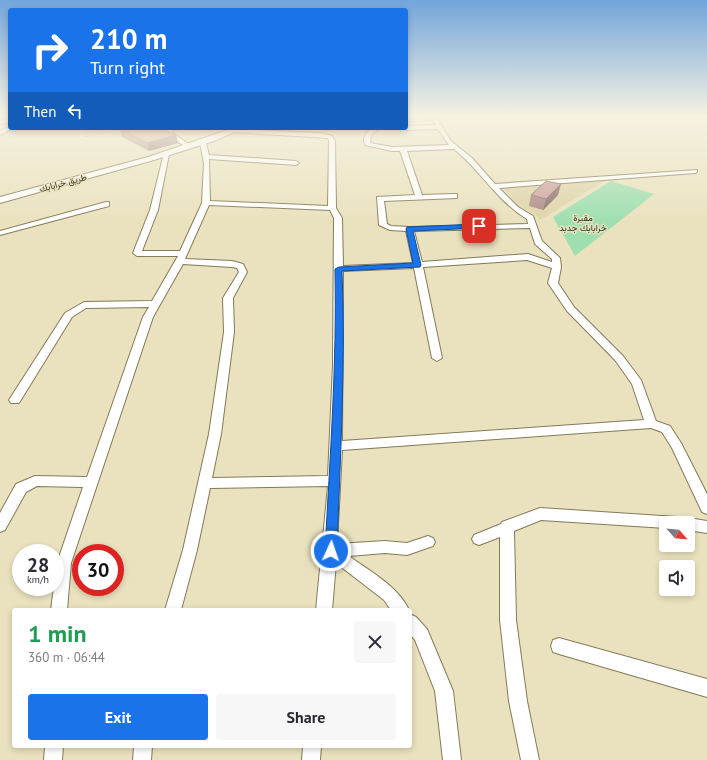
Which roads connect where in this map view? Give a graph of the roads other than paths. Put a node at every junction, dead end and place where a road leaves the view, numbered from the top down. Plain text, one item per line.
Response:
1 (174, 151) edge
2 (205, 151) edge
3 (332, 151) edge
4 (405, 151) edge
5 (460, 151) edge
6 (166, 154) junction
7 (206, 157) junction
8 (296, 163) dead end
9 (695, 171) dead end
10 (494, 186) junction
11 (454, 196) dead end
12 (419, 197) junction
13 (0, 200) edge
14 (206, 202) junction
15 (106, 204) dead end
16 (332, 208) junction
17 (533, 226) junction
18 (409, 229) junction
19 (0, 233) edge
20 (538, 242) junction
21 (182, 258) junction
22 (528, 258) junction
23 (418, 265) junction
24 (557, 267) junction
25 (339, 269) junction
26 (155, 304) junction
27 (436, 358) dead end
28 (15, 400) dead end
29 (651, 424) junction
30 (336, 446) junction
31 (334, 481) junction
32 (92, 482) junction
33 (204, 483) junction
34 (707, 508) edge
35 (659, 522) edge
36 (695, 525) edge
37 (0, 526) edge
38 (507, 526) junction
39 (707, 527) edge
40 (478, 539) dead end
41 (428, 542) dead end
42 (331, 551) junction
43 (59, 608) edge
44 (174, 608) edge
45 (324, 608) edge
46 (399, 608) edge
47 (412, 624) edge
48 (559, 646) dead end
49 (707, 688) edge
50 (54, 748) edge
51 (143, 748) edge
52 (312, 748) edge
53 (53, 760) edge
54 (142, 760) edge
55 (311, 760) edge
56 (452, 760) edge
57 (530, 760) edge

1 - 6 main road, طريق خرابابك
2 - 7 street
3 - 16 street
4 - 12 street
5 - 10 street
6 - 13 main road, طريق خرابابك
6 - 21 street
7 - 8 street
7 - 14 street
9 - 10 street
10 - 17 street
11 - 12 street
12 - 18 street
14 - 16 street
14 - 21 street
15 - 19 street
16 - 25 street
17 - 18 street
17 - 20 street
18 - 23 street
20 - 22 street
20 - 24 street
21 - 26 street
21 - 33 street
22 - 23 street
22 - 24 street
23 - 25 street
23 - 27 street
24 - 29 street
25 - 30 street
26 - 28 street
26 - 32 street
29 - 30 street
29 - 34 street
30 - 31 street
31 - 33 street
31 - 42 street
32 - 37 street
32 - 43 street
33 - 44 street
35 - 38 street
36 - 39 street
38 - 40 street
38 - 57 street
41 - 42 street
42 - 45 street
42 - 46 street
47 - 56 street
48 - 49 street
50 - 53 street
51 - 54 street
52 - 55 street

